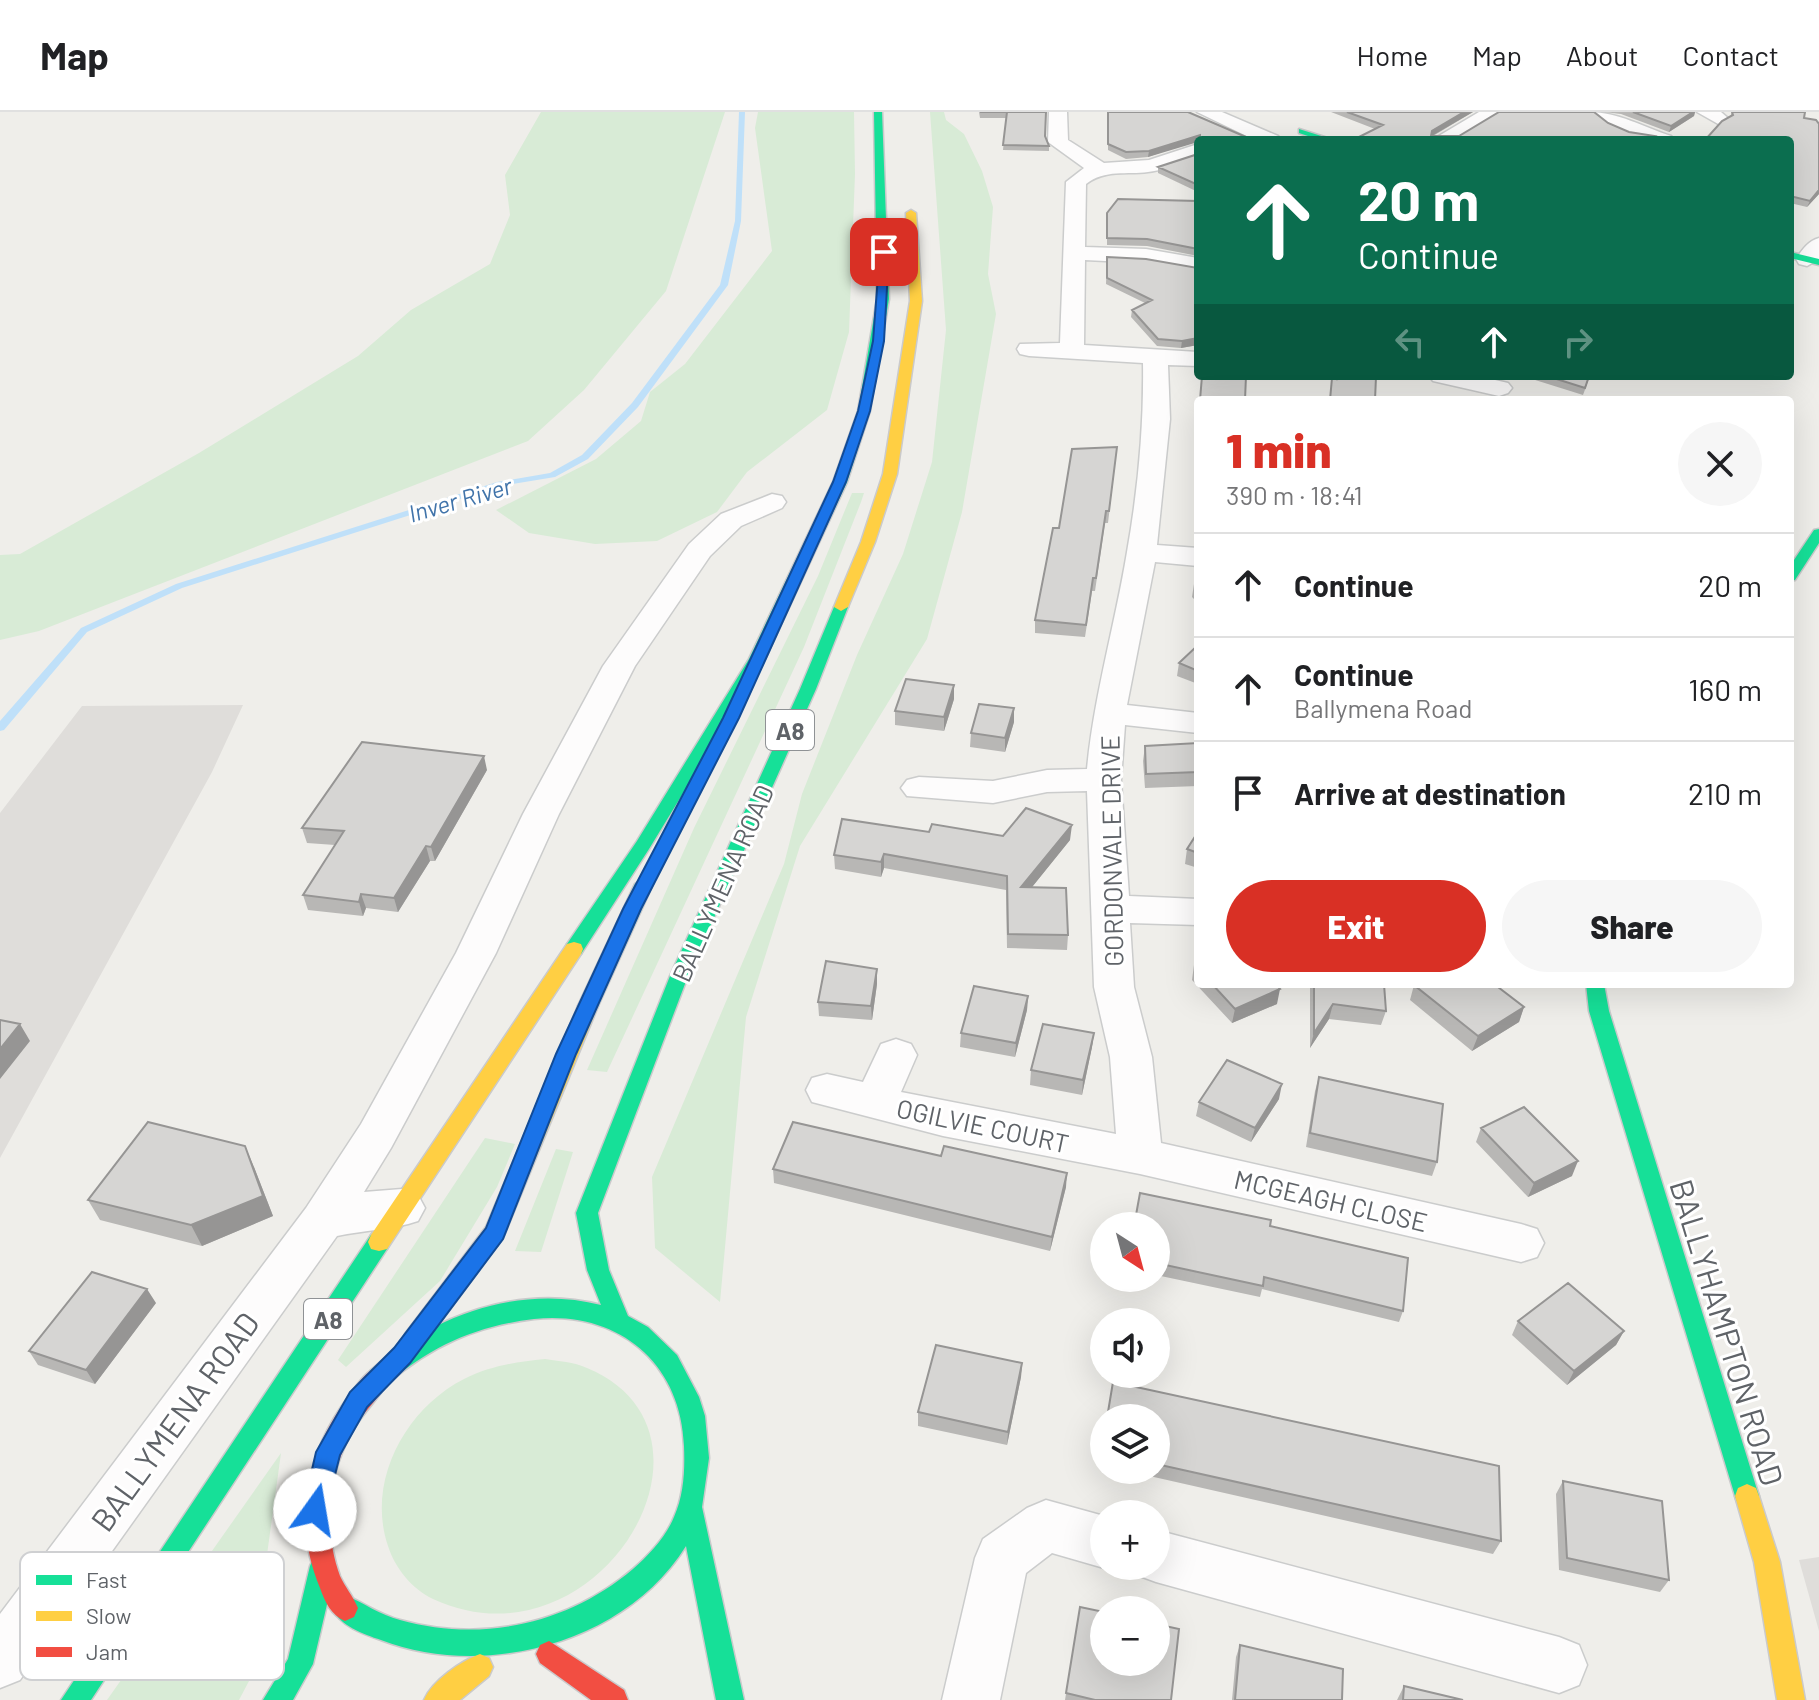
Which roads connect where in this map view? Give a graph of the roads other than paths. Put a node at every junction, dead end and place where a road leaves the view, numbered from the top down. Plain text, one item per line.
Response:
1 (878, 112) edge
2 (1206, 112) edge
3 (1493, 112) edge
4 (1599, 112) edge
5 (1052, 115) edge
6 (1302, 131) dead end
7 (1262, 136) edge
8 (1317, 136) edge
9 (1449, 136) edge
10 (1652, 136) edge
11 (1194, 151) edge
12 (1100, 169) junction
13 (909, 189) dead end
14 (1074, 253) junction
15 (1194, 264) edge
16 (1029, 349) dead end
17 (1072, 351) junction
18 (1155, 356) junction
19 (1194, 359) edge
20 (1461, 380) edge
21 (1499, 388) dead end
22 (772, 502) dead end
23 (1819, 533) edge
24 (1142, 552) junction
25 (1194, 557) edge
26 (1794, 571) edge
27 (757, 659) junction
28 (1109, 713) junction
29 (1194, 723) edge
30 (1104, 780) junction
31 (911, 786) dead end
32 (1112, 909) junction
33 (1194, 912) edge
34 (1596, 988) edge
35 (896, 1055) dead end
36 (827, 1090) dead end
37 (875, 1102) junction
38 (1140, 1156) junction
39 (402, 1208) junction
40 (322, 1221) junction
41 (1521, 1243) dead end
42 (620, 1323) junction
43 (402, 1356) junction
44 (692, 1512) junction
45 (1090, 1538) edge
46 (79, 1552) edge
47 (173, 1552) edge
48 (1170, 1560) edge
49 (323, 1566) junction
50 (20, 1633) edge
51 (415, 1656) dead end
52 (0, 1660) edge
53 (454, 1664) dead end
54 (1559, 1665) dead end
55 (88, 1680) edge
56 (75, 1700) edge
57 (277, 1700) edge
58 (438, 1700) edge
59 (614, 1700) edge
60 (730, 1700) edge
61 (971, 1700) edge
62 (1791, 1700) edge

1 - 27 main road, A8
2 - 7 street
3 - 9 street
4 - 10 street
5 - 12 street
6 - 8 main road
11 - 12 street
12 - 14 street
13 - 42 main road, BALLYMENA ROAD / A8
14 - 15 street
14 - 17 street
16 - 17 street
17 - 18 street
18 - 19 street
18 - 24 street, GORDONVALE DRIVE
20 - 21 street
22 - 40 street, BALLYMENA ROAD
23 - 26 main road
24 - 25 street
24 - 28 street, GORDONVALE DRIVE
27 - 39 main road, A8
27 - 43 main road, A8
28 - 29 street
28 - 30 street, GORDONVALE DRIVE
30 - 31 street
30 - 32 street, GORDONVALE DRIVE
32 - 33 street
32 - 38 street, GORDONVALE DRIVE
34 - 62 main road, BALLYHAMPTON ROAD
35 - 37 street
36 - 37 street, OGILVIE COURT
37 - 38 street, OGILVIE COURT
38 - 41 street, MCGEAGH CLOSE
39 - 40 street
39 - 47 main road, A8
40 - 46 street, BALLYMENA ROAD
42 - 43 main road, A8
42 - 44 main road, A8
43 - 49 main road, A8
44 - 59 main road, A8
44 - 60 main road
45 - 61 street
48 - 54 street
49 - 51 main road, A8
49 - 57 main road, A8
50 - 52 street, BALLYMENA ROAD
53 - 58 main road
55 - 56 main road, A8

